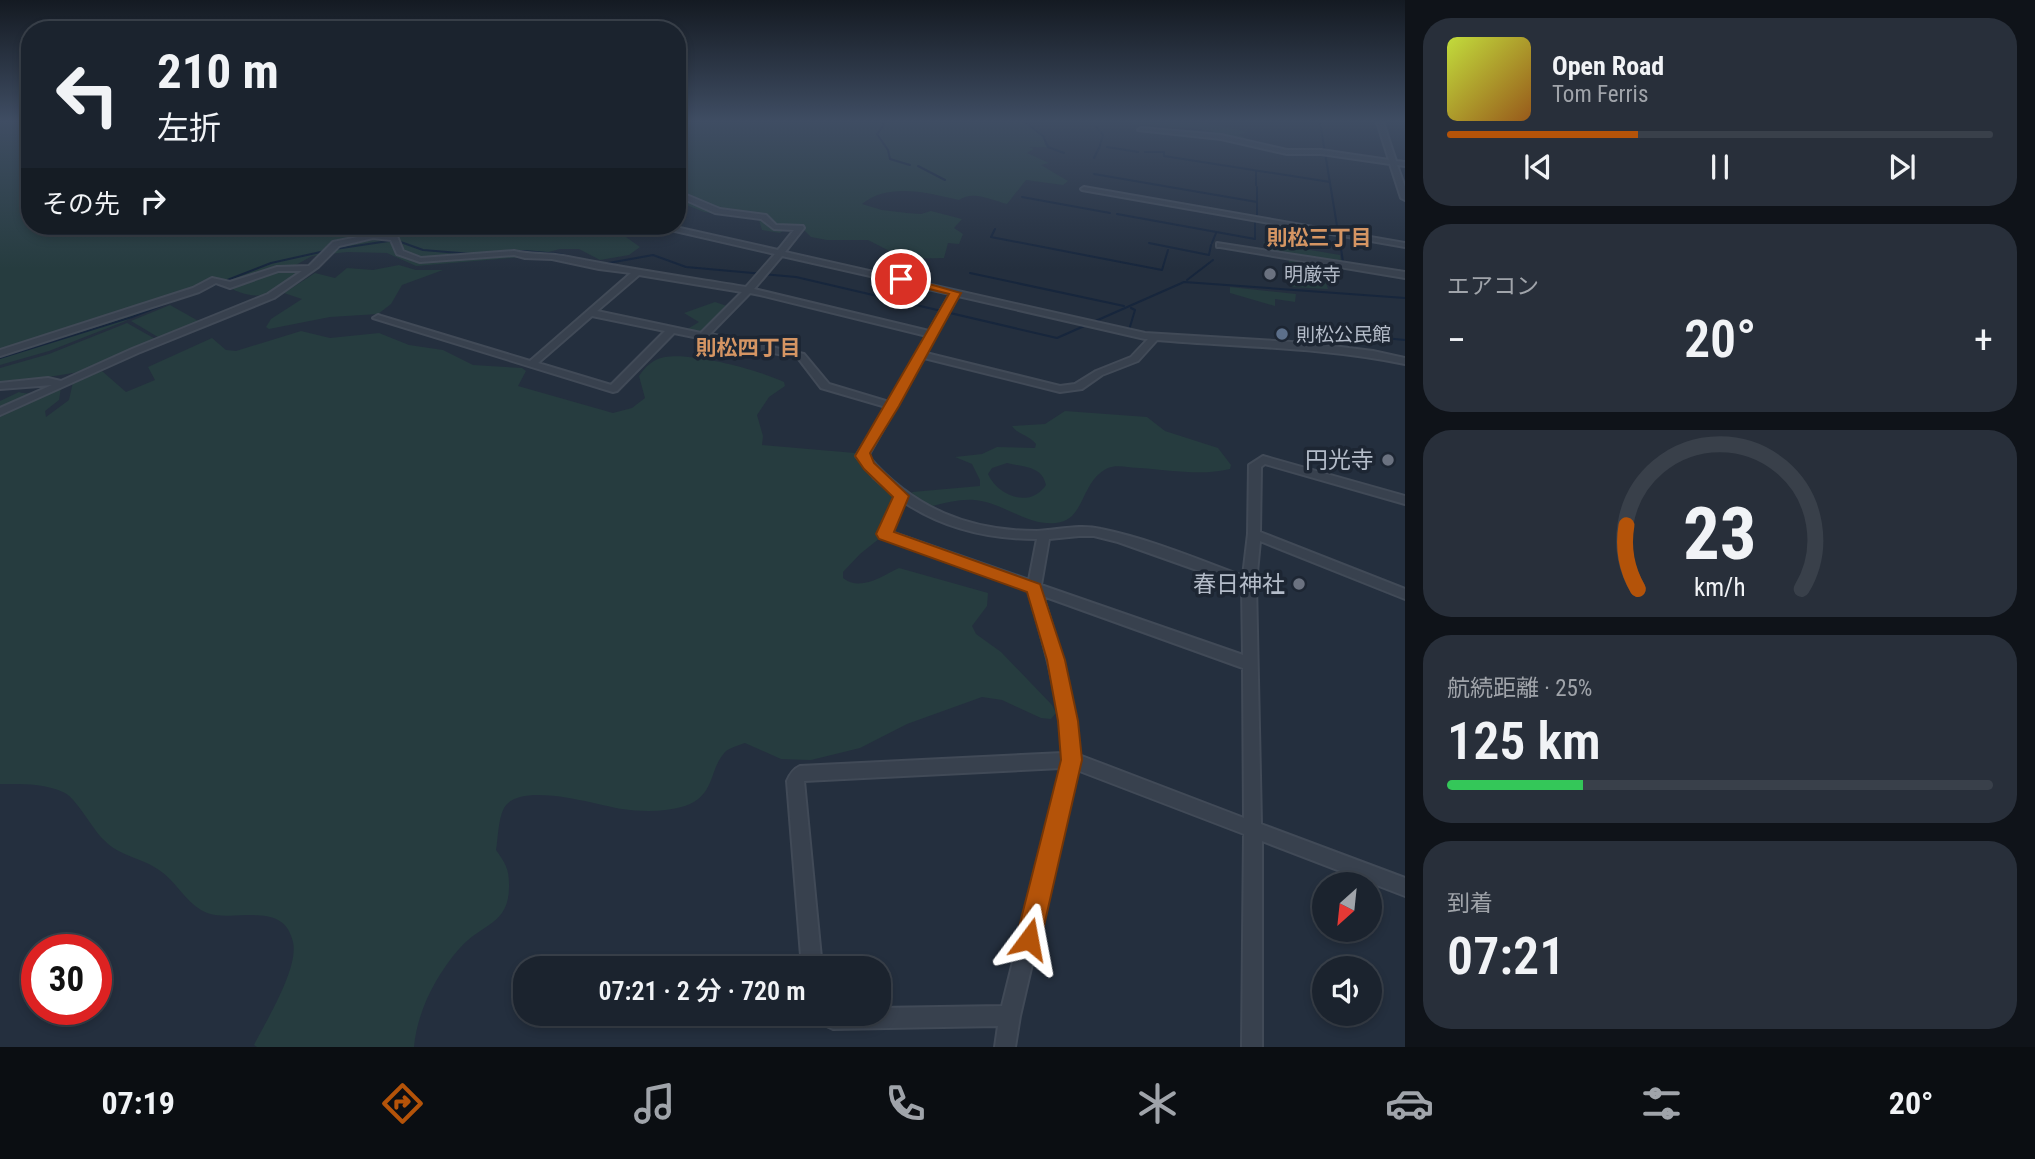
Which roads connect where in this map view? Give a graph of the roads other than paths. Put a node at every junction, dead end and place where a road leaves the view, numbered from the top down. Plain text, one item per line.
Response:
1 (1396, 171) edge
2 (1084, 189) dead end
3 (686, 197) edge
4 (1405, 198) edge
5 (686, 231) edge
6 (1220, 245) dead end
7 (1405, 246) edge
8 (780, 253) junction
9 (308, 268) junction
10 (637, 272) junction
11 (1405, 275) edge
12 (748, 290) junction
13 (955, 293) junction
14 (592, 313) junction
15 (378, 318) dead end
16 (671, 330) junction
17 (931, 334) junction
18 (704, 335) junction
19 (1154, 337) junction
20 (0, 353) edge
21 (920, 354) junction
22 (1405, 361) edge
23 (532, 364) junction
24 (62, 384) junction
25 (0, 386) edge
26 (892, 406) junction
27 (0, 412) edge
28 (901, 496) junction
29 (1405, 500) edge
30 (1254, 534) junction
31 (1041, 536) junction
32 (1249, 583) junction
33 (1034, 588) junction
34 (1405, 594) edge
35 (1250, 664) junction
36 (1071, 760) junction
37 (1253, 827) junction
38 (1405, 887) edge
39 (811, 956) edge
40 (1010, 1016) junction
41 (891, 1017) edge
42 (1005, 1047) edge
43 (1252, 1047) edge

1 - 4 street
2 - 7 street
3 - 8 street
5 - 8 street
6 - 11 street
8 - 12 street
8 - 13 street
9 - 10 street
9 - 20 street
9 - 24 street
10 - 12 street
10 - 14 street
12 - 17 street
12 - 18 street
13 - 17 street
13 - 19 street
14 - 16 street
14 - 23 street
15 - 23 street
16 - 18 street
16 - 23 street
17 - 21 street
18 - 26 street
19 - 21 street
19 - 22 street
21 - 26 street
24 - 25 street
24 - 27 street
26 - 28 street
28 - 31 street
28 - 33 street
29 - 30 street
30 - 32 street
30 - 34 street
31 - 32 street
31 - 33 street
32 - 35 street
33 - 35 street
33 - 36 street
35 - 37 street
36 - 37 street
36 - 39 street
36 - 40 street
37 - 38 street
37 - 43 street
40 - 41 street
40 - 42 street

